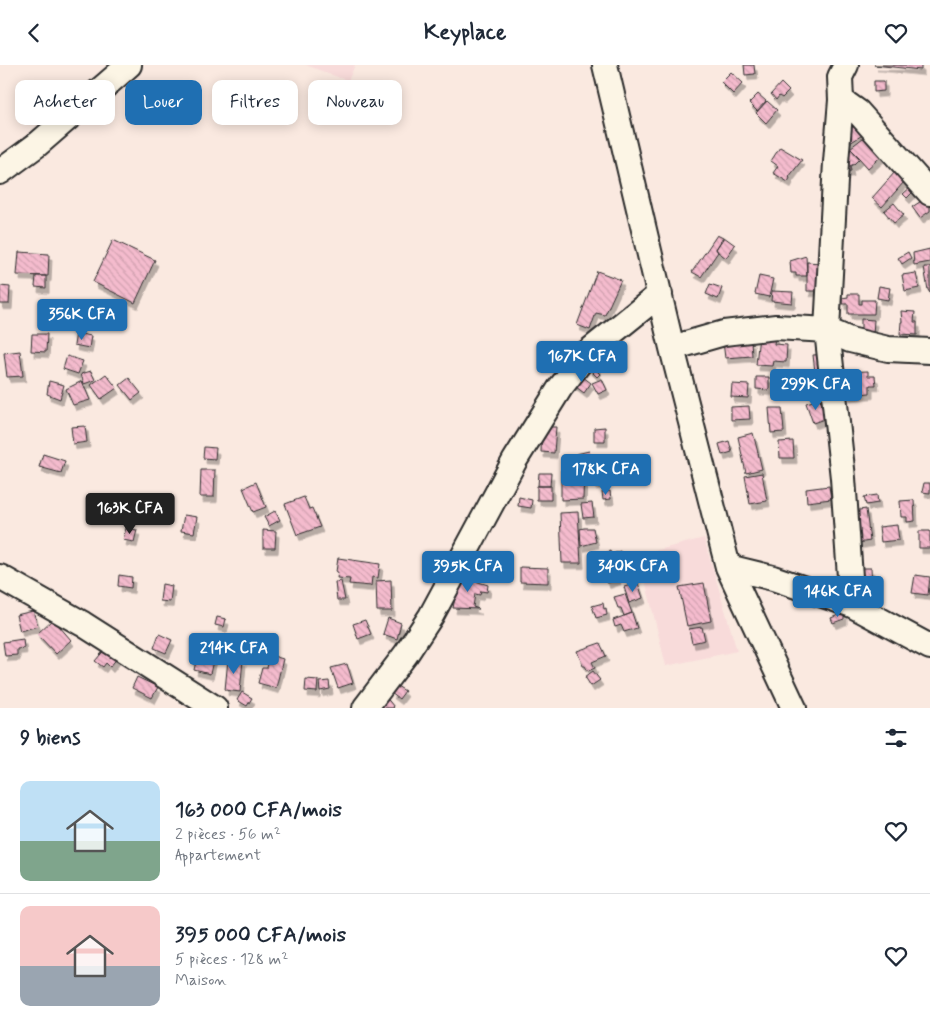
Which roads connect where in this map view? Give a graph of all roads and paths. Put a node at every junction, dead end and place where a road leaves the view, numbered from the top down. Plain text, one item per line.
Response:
1 (129, 65) edge
2 (606, 65) edge
3 (838, 77) edge
4 (0, 172) edge
5 (930, 193) edge
6 (660, 294) junction
7 (827, 330) junction
8 (672, 348) junction
9 (930, 351) edge
10 (728, 567) junction
11 (0, 577) edge
12 (852, 605) junction
13 (930, 647) edge
14 (215, 708) edge
15 (364, 708) edge
16 (794, 708) edge

1 - 4 street
2 - 6 street
3 - 5 street
3 - 7 street
6 - 8 street
6 - 15 street
7 - 8 street
7 - 9 street
7 - 12 street
8 - 10 street
10 - 12 street
10 - 16 street
11 - 14 street
12 - 13 street

